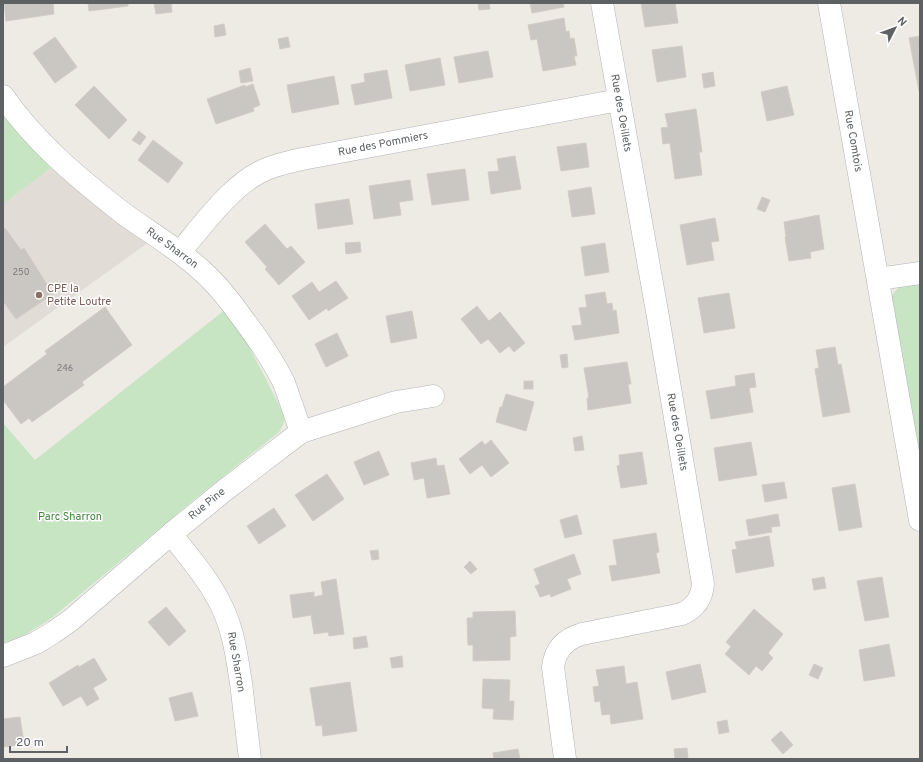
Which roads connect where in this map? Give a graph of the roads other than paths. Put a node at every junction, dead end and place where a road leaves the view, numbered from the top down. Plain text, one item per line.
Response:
1 (602, 3) edge
2 (829, 3) edge
3 (3, 96) edge
4 (619, 100) junction
5 (180, 252) junction
6 (920, 273) edge
7 (878, 279) junction
8 (434, 396) dead end
9 (301, 432) junction
10 (920, 520) edge
11 (171, 534) junction
12 (3, 656) edge
13 (250, 759) edge
14 (565, 759) edge

1 - 4 street, Rue des Oeillets
2 - 7 street, Rue Comtois
3 - 5 street, Rue Sharron
4 - 5 street, Rue des Pommiers
4 - 14 street, Rue des Oeillets
5 - 9 street, Rue Sharron
6 - 7 street
7 - 10 street, Rue Comtois
8 - 9 street, Rue Pine
9 - 11 street, Rue Pine
11 - 12 street, Rue Pine
11 - 13 street, Rue Sharron

